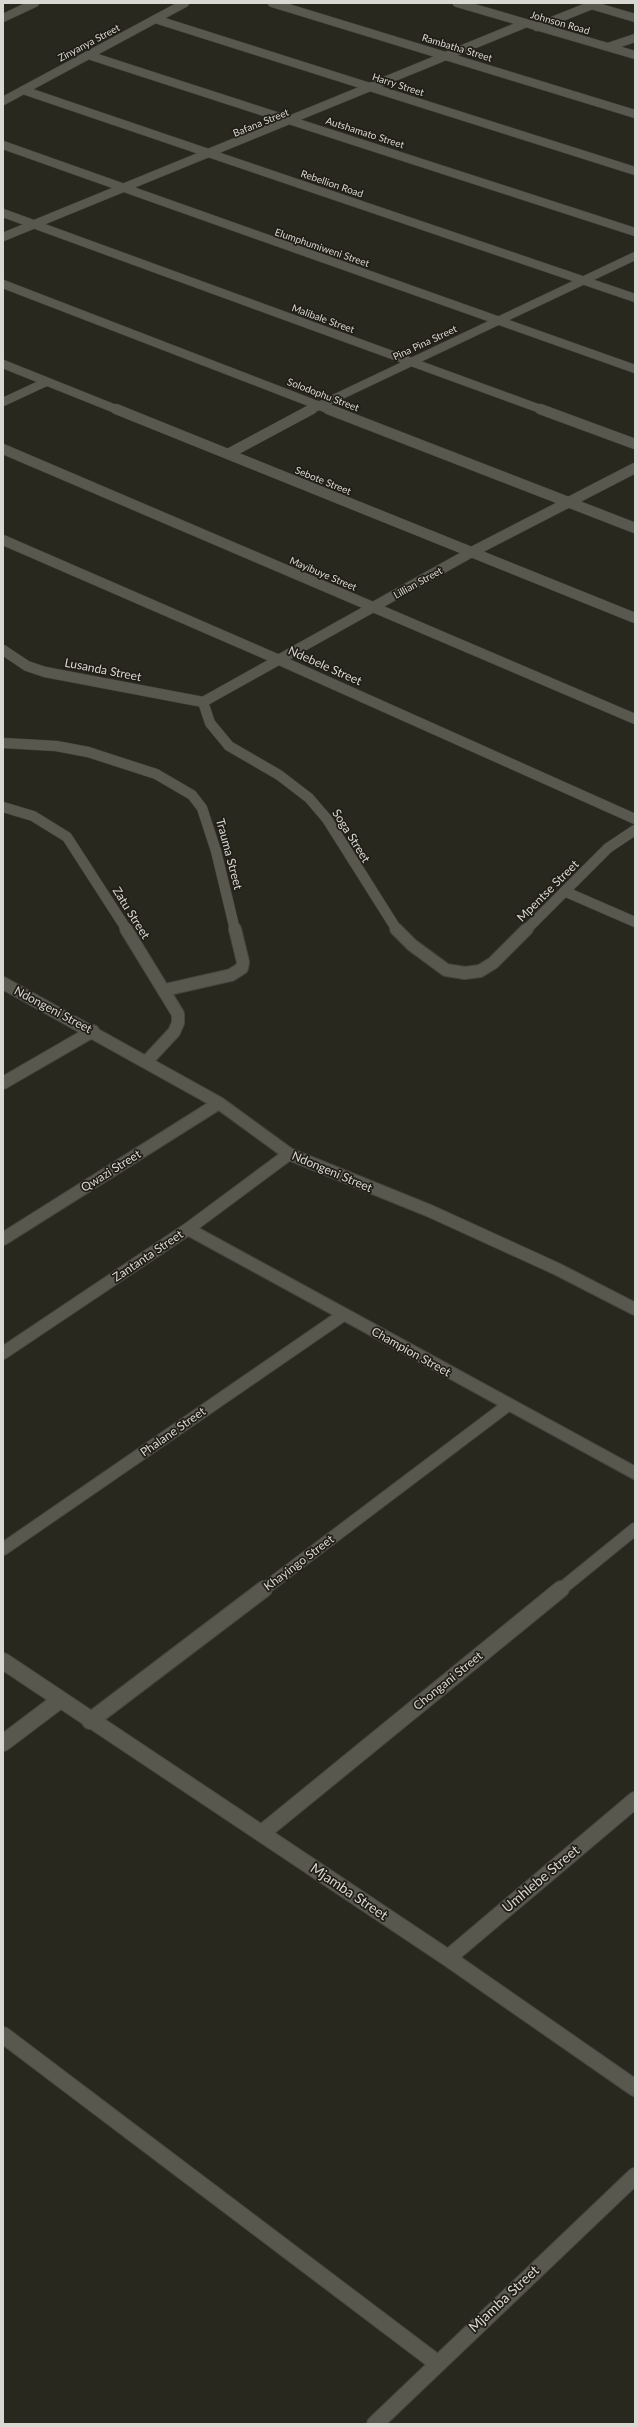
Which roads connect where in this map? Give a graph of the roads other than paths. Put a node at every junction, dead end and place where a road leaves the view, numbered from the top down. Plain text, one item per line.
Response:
1 (33, 3) edge
2 (185, 3) edge
3 (272, 3) edge
4 (457, 3) edge
5 (594, 4) edge
6 (3, 18) edge
7 (635, 18) edge
8 (155, 19) junction
9 (524, 24) junction
10 (537, 28) junction
11 (635, 38) edge
12 (608, 47) junction
13 (88, 55) junction
14 (635, 55) edge
15 (447, 56) junction
16 (370, 87) junction
17 (23, 90) junction
18 (3, 101) edge
19 (635, 114) edge
20 (293, 120) junction
21 (3, 145) edge
22 (211, 153) junction
23 (635, 171) edge
24 (124, 188) junction
25 (3, 213) edge
26 (34, 224) junction
27 (635, 232) edge
28 (3, 236) edge
29 (635, 256) edge
30 (586, 281) junction
31 (3, 284) edge
32 (635, 298) edge
33 (498, 321) junction
34 (410, 363) junction
35 (3, 364) edge
36 (635, 369) edge
37 (46, 382) junction
38 (3, 402) edge
39 (320, 405) junction
40 (635, 444) edge
41 (3, 449) edge
42 (228, 454) junction
43 (635, 468) edge
44 (568, 501) junction
45 (635, 528) edge
46 (3, 540) edge
47 (470, 553) junction
48 (374, 607) junction
49 (635, 618) edge
50 (3, 650) edge
51 (276, 659) junction
52 (203, 702) junction
53 (635, 719) edge
54 (3, 743) edge
55 (3, 806) edge
56 (635, 819) edge
57 (635, 830) edge
58 (566, 892) junction
59 (635, 922) edge
60 (480, 971) joint
61 (3, 982) edge
62 (164, 990) junction
63 (93, 1031) junction
64 (147, 1062) junction
65 (3, 1083) edge
66 (219, 1103) junction
67 (289, 1154) junction
68 (188, 1229) junction
69 (3, 1239) edge
70 (635, 1309) edge
71 (343, 1315) junction
72 (3, 1353) edge
73 (508, 1405) junction
74 (635, 1473) edge
75 (635, 1529) edge
76 (3, 1549) edge
77 (3, 1661) edge
78 (60, 1700) junction
79 (90, 1721) junction
80 (3, 1743) edge
81 (635, 1800) edge
82 (262, 1833) junction
83 (448, 1958) junction
84 (3, 2035) edge
85 (635, 2088) edge
86 (635, 2176) edge
87 (437, 2363) junction
88 (375, 2424) edge

1 - 6 street
2 - 8 street, Zinyanya Street
3 - 15 street, Rambatha Street
4 - 9 street, Johnson Road
5 - 7 street
5 - 10 street
8 - 13 street, Zinyanya Street
8 - 16 street, Harry Street
9 - 10 street, Johnson Road
9 - 15 street, Bafana Street
10 - 12 street, Johnson Road
11 - 12 street
12 - 14 street, Johnson Road
13 - 17 street, Zinyanya Street
13 - 20 street, Autshamato Street
15 - 16 street, Bafana Street
15 - 19 street, Rambatha Street
16 - 20 street, Bafana Street
16 - 23 street, Harry Street
17 - 18 street, Zinyanya Street
17 - 22 street, Rebellion Road
20 - 22 street, Bafana Street
20 - 27 street, Autshamato Street
21 - 24 street, Elumphumiweni Street
22 - 24 street, Bafana Street
22 - 30 street, Rebellion Road
24 - 26 street, Bafana Street
24 - 33 street, Elumphumiweni Street
25 - 26 street, Malibale Street
26 - 28 street, Bafana Street
26 - 34 street, Malibale Street
29 - 30 street, Pina Pina Street
30 - 32 street, Rebellion Road
30 - 33 street, Pina Pina Street
31 - 39 street, Solodophu Street
33 - 34 street, Pina Pina Street
33 - 36 street, Elumphumiweni Street
34 - 39 street, Pina Pina Street
34 - 40 street, Malibale Street
35 - 37 street, Sebote Street
37 - 38 street
37 - 42 street, Sebote Street
39 - 42 street, Pina Pina Street
39 - 44 street, Solodophu Street
41 - 48 street, Mayibuye Street
42 - 47 street, Sebote Street
43 - 44 street, Lillian Street
44 - 45 street, Solodophu Street
44 - 47 street, Lillian Street
46 - 51 street, Ndebele Street
47 - 48 street, Lillian Street
47 - 49 street, Sebote Street
48 - 51 street, Lillian Street
48 - 53 street, Mayibuye Street
50 - 52 street, Lusanda Street
51 - 52 street, Lillian Street
51 - 56 street, Ndebele Street
52 - 60 street, Soga Street
54 - 62 street, Trauma Street
55 - 62 street, Zatu Street
57 - 58 street, Mpentse Street
58 - 59 street
58 - 60 street, Mpentse Street
61 - 63 street, Ndongeni Street
62 - 64 street, Zatu Street
63 - 64 street, Ndongeni Street
63 - 65 street
64 - 66 street, Ndongeni Street
66 - 67 street, Ndongeni Street
66 - 69 street, Qwazi Street
67 - 68 street, Zantanta Street
67 - 70 street, Ndongeni Street
68 - 71 street, Champion Street
68 - 72 street, Zantanta Street
71 - 73 street, Champion Street
71 - 76 street, Phalane Street
73 - 74 street, Champion Street
73 - 79 street, Khayingo Street
75 - 82 street, Chongani Street
77 - 78 street, Mjamba Street
78 - 79 street, Mjamba Street
78 - 80 street
79 - 82 street, Mjamba Street
81 - 83 street, Umhlebe Street
82 - 83 street, Mjamba Street
83 - 85 street, Mjamba Street
84 - 87 street
86 - 87 street, Mjamba Street
87 - 88 street, Mjamba Street

